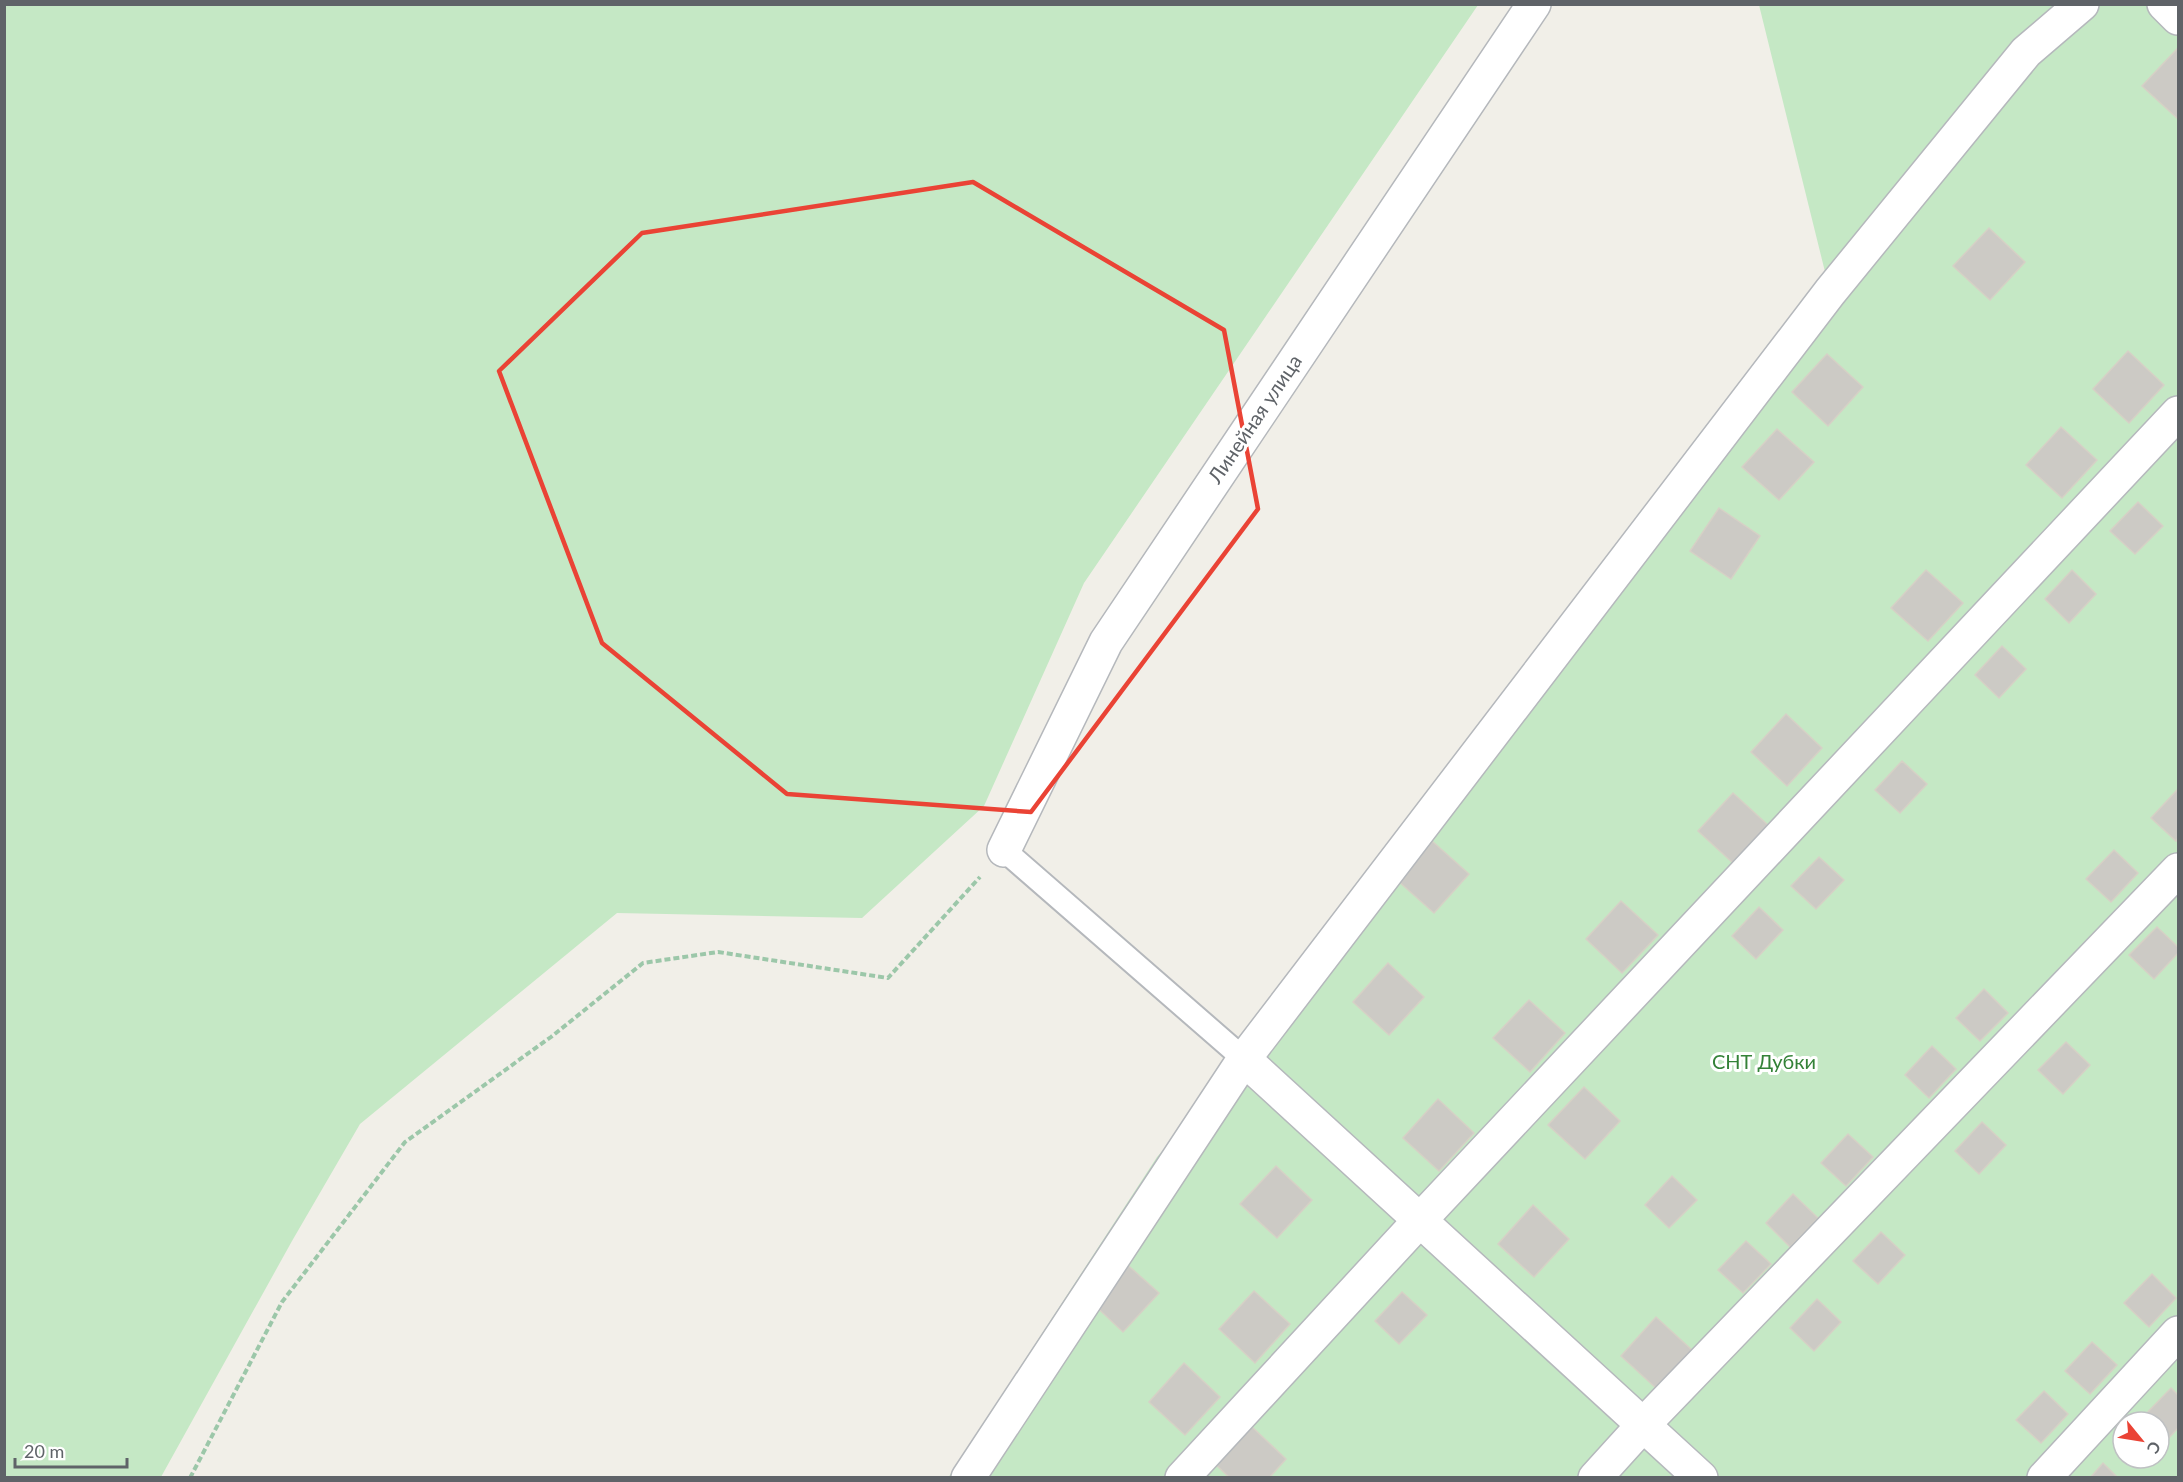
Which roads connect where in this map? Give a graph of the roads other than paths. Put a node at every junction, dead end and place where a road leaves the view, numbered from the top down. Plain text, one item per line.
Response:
1 (1534, 4) edge
2 (2082, 4) edge
3 (2163, 4) edge
4 (2178, 18) edge
5 (2178, 413) edge
6 (1004, 850) joint
7 (2178, 870) edge
8 (1244, 1059) junction
9 (1421, 1219) junction
10 (2178, 1333) edge
11 (1644, 1424) junction
12 (968, 1478) edge
13 (1182, 1478) edge
14 (1595, 1478) edge
15 (1701, 1478) edge
16 (2044, 1478) edge

1 - 6 street, Линейная улица
2 - 8 street
3 - 4 street
5 - 9 street
6 - 8 lane
7 - 11 street
8 - 9 street
8 - 12 street
9 - 11 street
9 - 13 street
10 - 16 street
11 - 14 street
11 - 15 street

